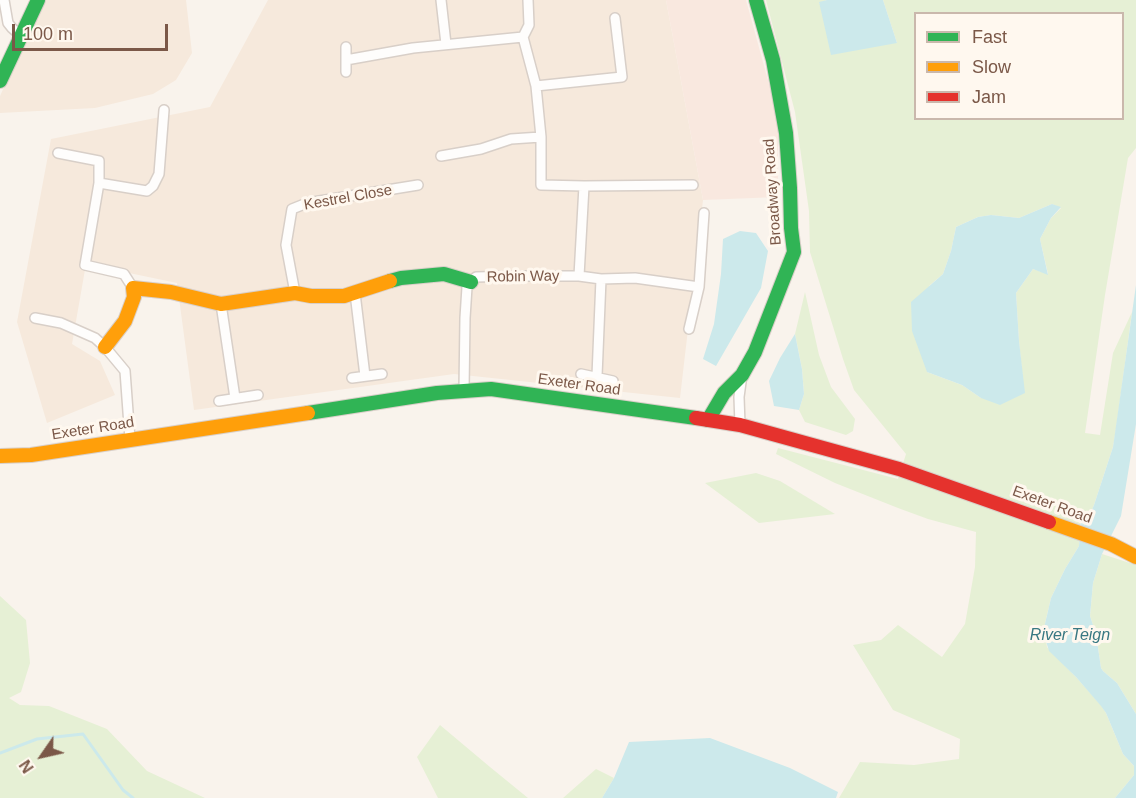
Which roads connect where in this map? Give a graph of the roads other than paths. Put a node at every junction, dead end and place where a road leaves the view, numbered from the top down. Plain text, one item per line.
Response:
1 (4, 0) edge
2 (38, 0) edge
3 (441, 0) edge
4 (528, 0) edge
5 (756, 0) edge
6 (615, 18) dead end
7 (21, 36) junction
8 (523, 37) junction
9 (446, 44) junction
10 (346, 47) dead end
11 (346, 60) junction
12 (346, 72) dead end
13 (0, 81) edge
14 (536, 86) junction
15 (164, 110) dead end
16 (542, 137) junction
17 (58, 153) dead end
18 (441, 156) dead end
19 (99, 183) junction
20 (693, 185) dead end
21 (418, 186) dead end
22 (584, 186) junction
23 (704, 213) dead end
24 (579, 276) junction
25 (601, 279) junction
26 (471, 282) junction
27 (699, 287) junction
28 (133, 288) junction
29 (296, 293) junction
30 (355, 293) junction
31 (221, 304) junction
32 (35, 318) dead end
33 (689, 329) dead end
34 (105, 347) junction
35 (382, 374) dead end
36 (581, 374) dead end
37 (742, 375) junction
38 (365, 376) junction
39 (597, 376) junction
40 (352, 378) dead end
41 (613, 381) dead end
42 (465, 390) junction
43 (258, 395) dead end
44 (235, 398) junction
45 (219, 401) dead end
46 (708, 420) junction
47 (740, 425) junction
48 (130, 440) junction
49 (0, 456) edge
50 (1136, 557) edge

1 - 7 street
2 - 7 street
3 - 9 street
4 - 8 street
5 - 37 street, Broadway Road
6 - 14 street
7 - 13 street
8 - 9 street
8 - 14 street
9 - 11 street
10 - 11 street
11 - 12 street
14 - 16 street
15 - 19 street
16 - 18 street
16 - 22 street
17 - 19 street
19 - 28 street
20 - 22 street
21 - 29 street, Kestrel Close
22 - 24 street, Robin Way
23 - 27 street
24 - 25 street, Robin Way
24 - 26 street, Robin Way
25 - 27 street, Robin Way
25 - 39 street
26 - 30 street
26 - 42 street, Robin Way
27 - 33 street
28 - 31 street
28 - 34 street
29 - 30 street
29 - 31 street
30 - 38 street
31 - 44 street
32 - 34 street
34 - 48 street
35 - 38 street
36 - 39 street
37 - 46 street, Broadway Road
37 - 47 street, Broadway Road
38 - 40 street
39 - 41 street
42 - 46 street, Exeter Road
42 - 48 street, Exeter Road
43 - 44 street
44 - 45 street
46 - 47 street, Exeter Road
47 - 50 street, Exeter Road
48 - 49 street, Exeter Road

